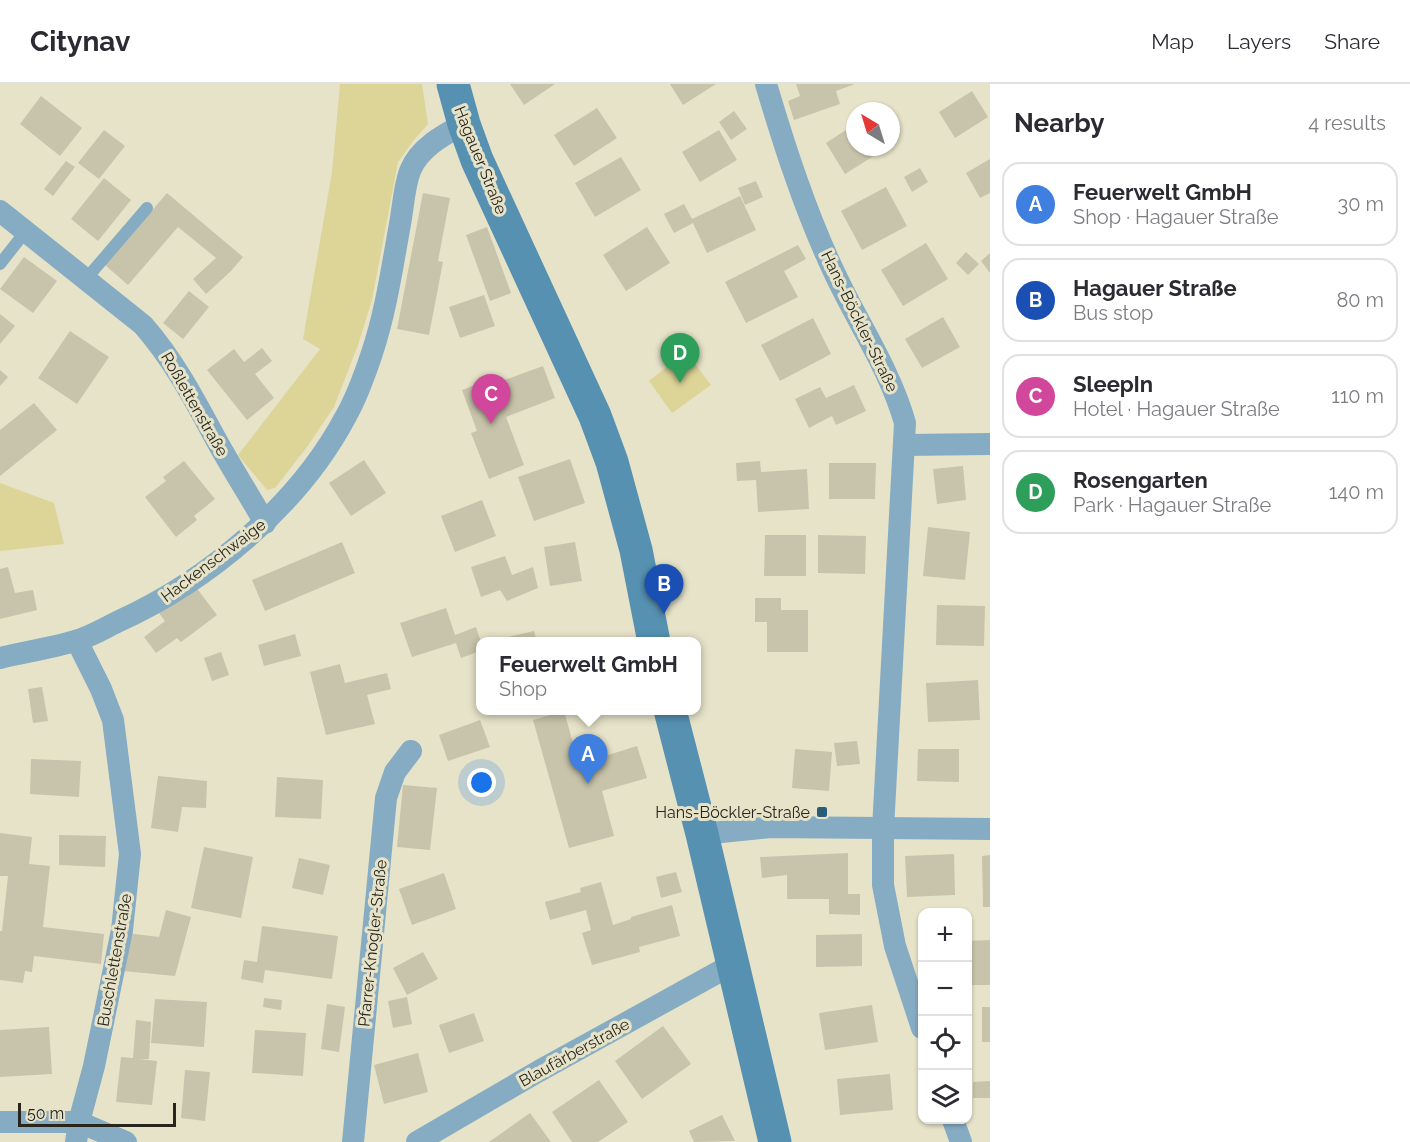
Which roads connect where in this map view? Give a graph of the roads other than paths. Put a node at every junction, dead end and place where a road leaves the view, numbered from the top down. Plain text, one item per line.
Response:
1 (453, 84) edge
2 (766, 84) edge
3 (464, 124) junction
4 (147, 208) dead end
5 (0, 211) edge
6 (26, 231) junction
7 (0, 264) edge
8 (86, 279) junction
9 (990, 444) edge
10 (905, 446) junction
11 (265, 522) junction
12 (653, 637) edge
13 (77, 641) junction
14 (0, 658) edge
15 (671, 715) edge
16 (411, 751) dead end
17 (883, 829) junction
18 (990, 829) edge
19 (702, 834) junction
20 (733, 964) junction
21 (918, 1016) edge
22 (0, 1122) edge
23 (955, 1124) edge
24 (77, 1132) edge
25 (126, 1142) edge
26 (353, 1142) edge
27 (417, 1142) edge
28 (775, 1142) edge
29 (961, 1142) edge

1 - 3 street, Hagauer Straße
2 - 10 street, Hans-Böckler-Straße
3 - 11 street, Hackenschwaige
3 - 12 street, Hagauer Straße
4 - 8 lane
5 - 6 street, Roßlettenstraße
6 - 7 lane
6 - 8 street, Roßlettenstraße
8 - 11 street, Roßlettenstraße
9 - 10 street
10 - 17 street, Hans-Böckler-Straße
11 - 13 street, Hackenschwaige
13 - 14 street, Hackenschwaige
13 - 24 street, Buschlettenstraße
15 - 19 street
16 - 26 street, Pfarrer-Knogler-Straße
17 - 18 street
17 - 19 street
17 - 21 street, Hans-Böckler-Straße
19 - 20 street
20 - 27 street, Blaufärberstraße
20 - 28 street
22 - 24 street
23 - 29 street
24 - 25 street

